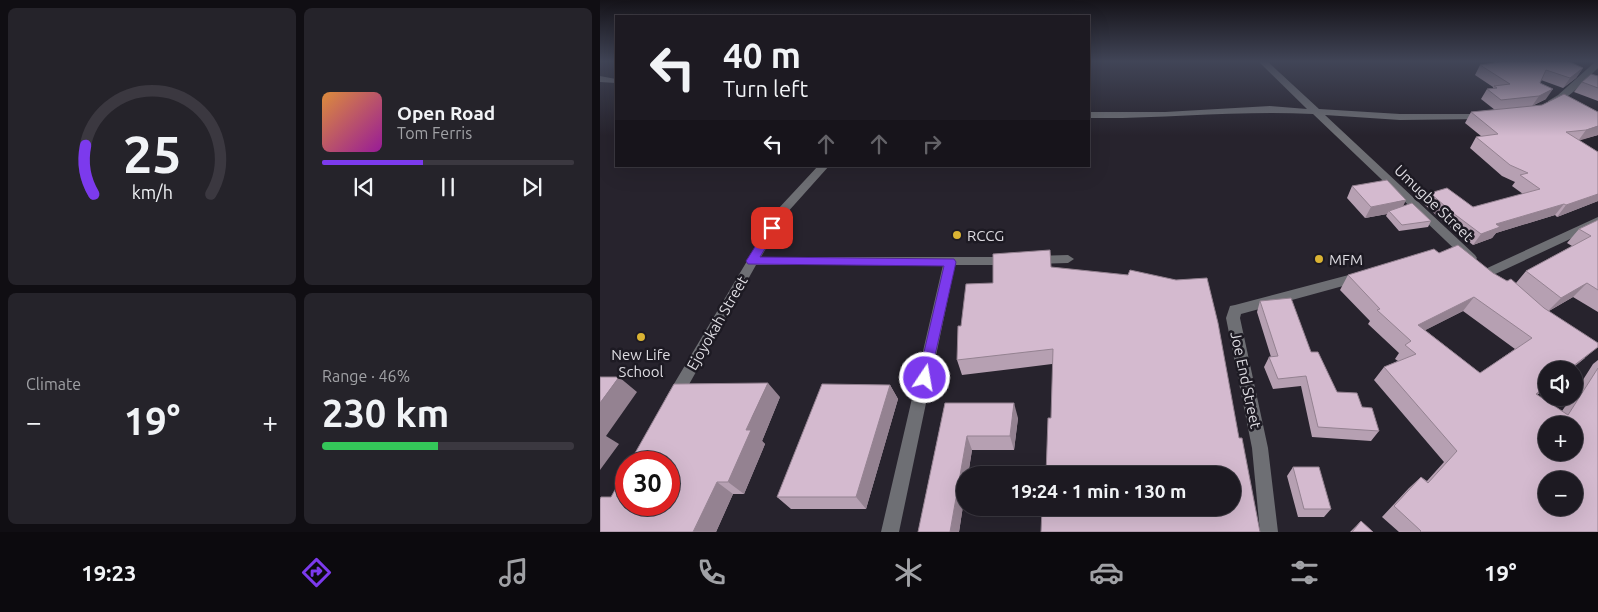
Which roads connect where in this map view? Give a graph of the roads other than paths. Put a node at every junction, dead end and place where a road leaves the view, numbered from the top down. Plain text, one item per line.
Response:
1 (1289, 86) edge
2 (1577, 86) edge
3 (1544, 106) edge
4 (1318, 112) junction
5 (1090, 115) edge
6 (1498, 115) edge
7 (823, 167) edge
8 (1598, 221) edge
9 (1459, 246) junction
10 (1440, 252) edge
11 (1068, 260) dead end
12 (752, 261) junction
13 (950, 262) junction
14 (1376, 272) edge
15 (666, 412) edge
16 (890, 532) edge
17 (1269, 532) edge

1 - 4 street, Umugbe Street
2 - 3 street
4 - 5 street
4 - 6 street
4 - 9 street, Umugbe Street
7 - 12 street, Ejoyokah Street
8 - 9 street, Umugbe Street
9 - 10 street
11 - 13 street
12 - 13 street
12 - 15 street, Ejoyokah Street
13 - 16 street
14 - 17 street, Joe End Street

